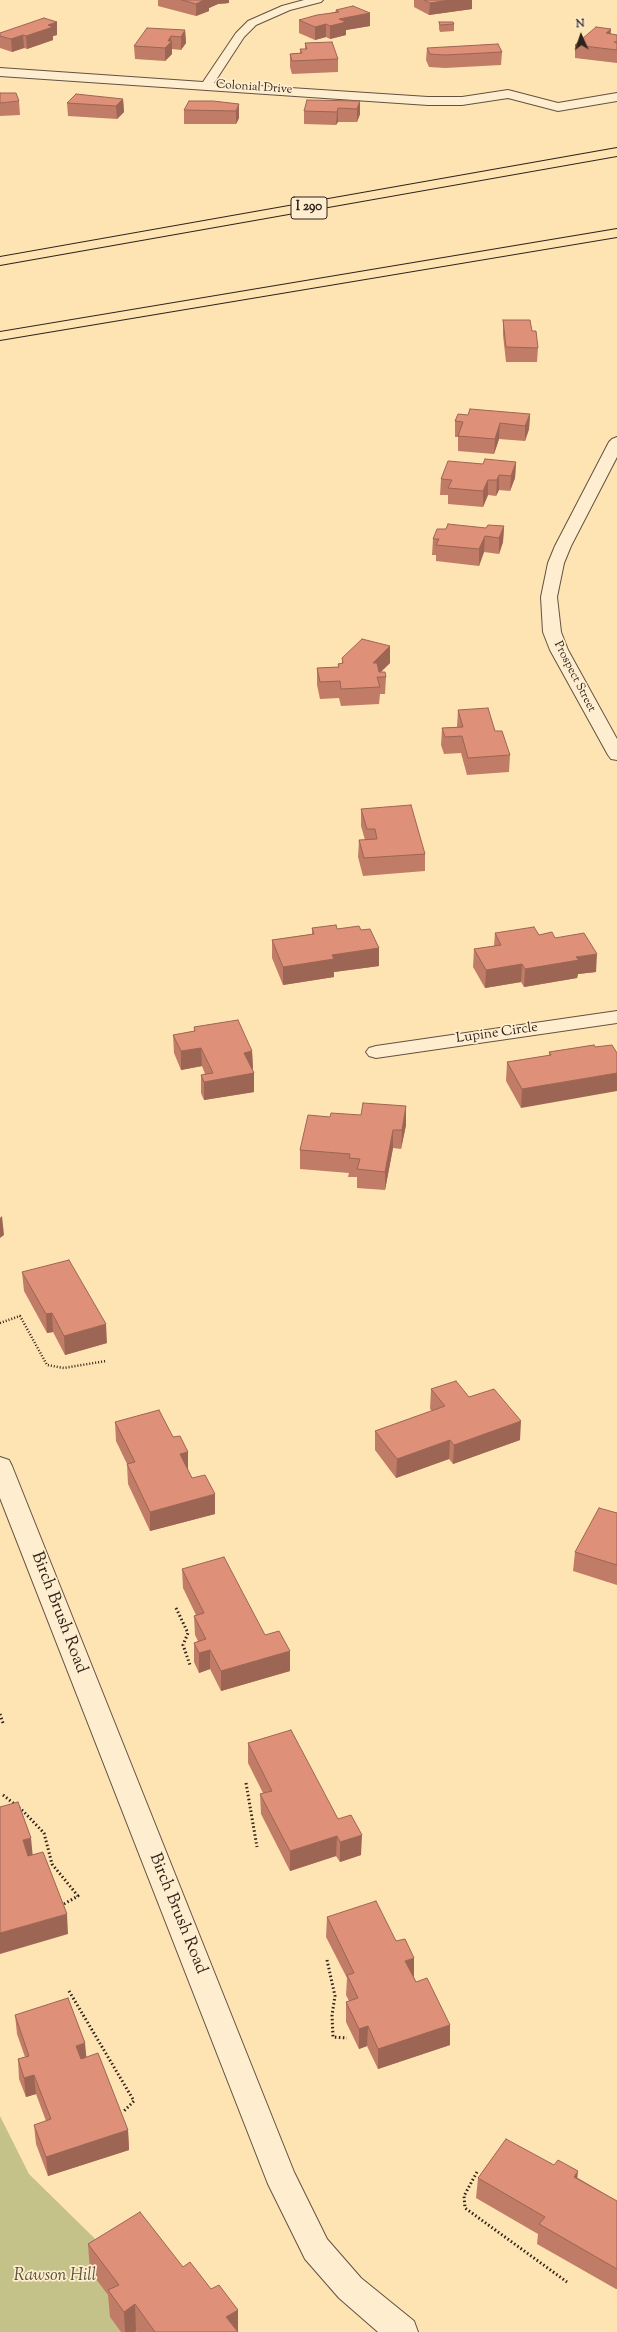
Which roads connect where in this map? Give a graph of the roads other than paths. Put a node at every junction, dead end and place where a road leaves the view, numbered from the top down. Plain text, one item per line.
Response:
1 (317, 0) edge
2 (0, 72) edge
3 (207, 85) junction
4 (617, 97) edge
5 (617, 152) edge
6 (617, 233) edge
7 (0, 261) edge
8 (0, 336) edge
9 (617, 442) edge
10 (617, 755) edge
11 (617, 1017) edge
12 (376, 1052) dead end
13 (0, 1466) edge
14 (402, 2332) edge

1 - 3 street
2 - 3 street, Colonial Drive
3 - 4 street, Colonial Drive
5 - 7 highway, I 290
6 - 8 highway
9 - 10 street, Prospect Street
11 - 12 street, Lupine Circle
13 - 14 street, Birch Brush Road

